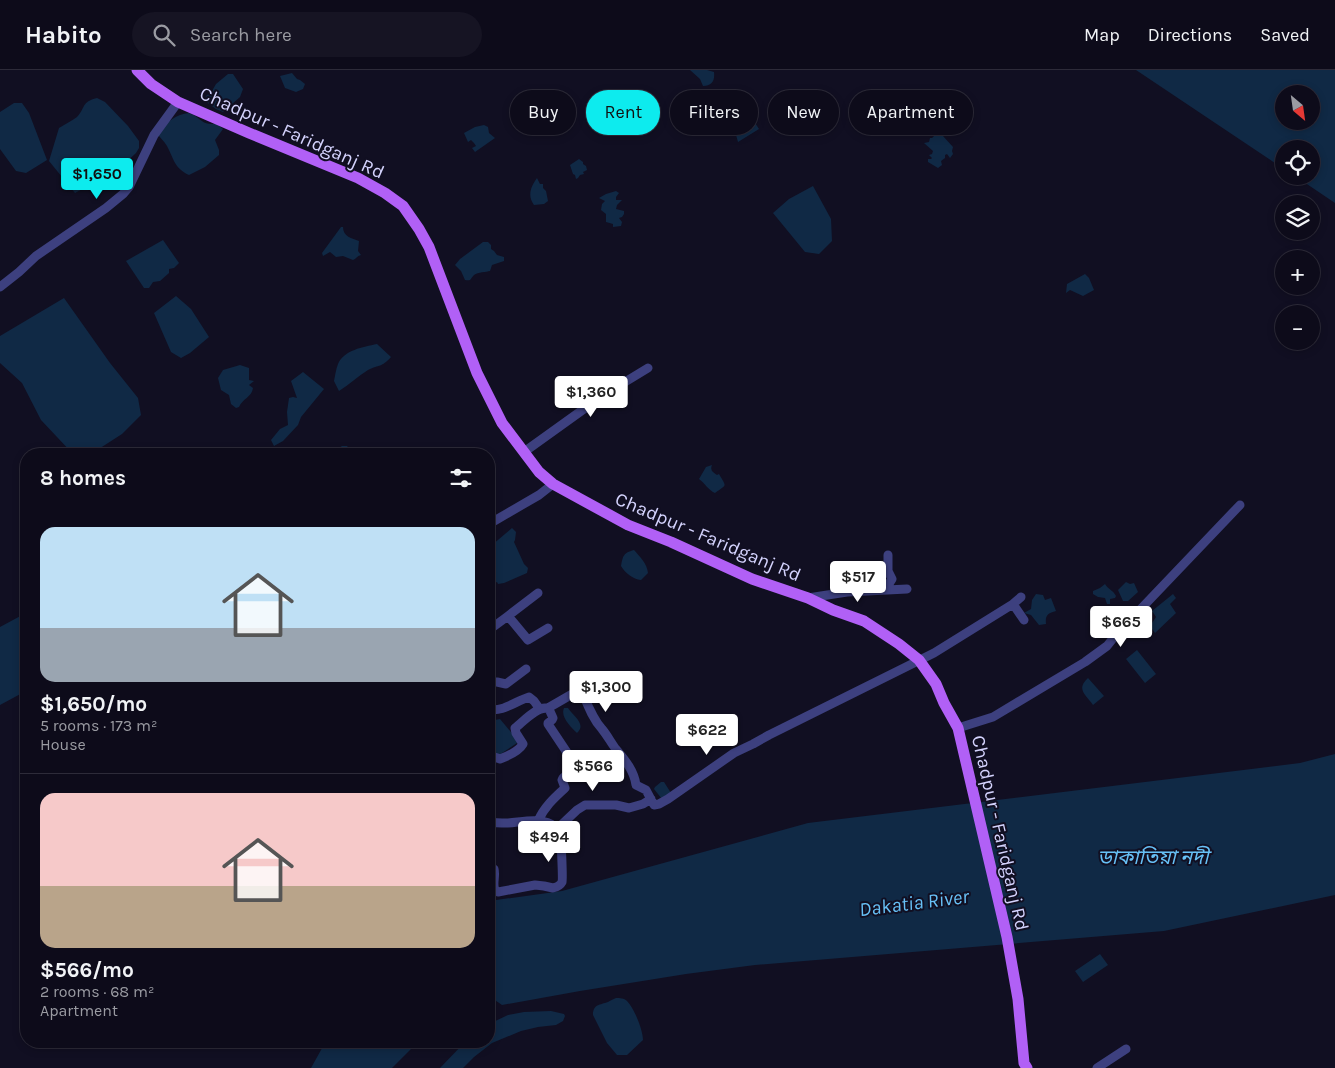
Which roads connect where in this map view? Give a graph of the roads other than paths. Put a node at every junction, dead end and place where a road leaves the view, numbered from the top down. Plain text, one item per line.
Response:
1 (137, 70) edge
2 (178, 102) junction
3 (0, 287) edge
4 (648, 368) dead end
5 (524, 452) junction
6 (553, 484) junction
7 (1240, 505) dead end
8 (495, 521) edge
9 (888, 555) dead end
10 (907, 589) dead end
11 (884, 590) junction
12 (538, 592) dead end
13 (808, 598) junction
14 (1021, 598) dead end
15 (1013, 604) junction
16 (508, 616) junction
17 (1024, 620) dead end
18 (495, 626) edge
19 (548, 628) dead end
20 (919, 660) junction
21 (526, 669) dead end
22 (495, 682) edge
23 (544, 708) junction
24 (495, 710) edge
25 (958, 728) junction
26 (495, 757) edge
27 (651, 798) junction
28 (538, 821) junction
29 (495, 822) edge
30 (557, 829) junction
31 (495, 890) edge
32 (1126, 1049) dead end
33 (1025, 1065) edge
34 (1096, 1068) edge

1 - 2 main road, Chadpur - Faridganj Rd
2 - 3 street
2 - 5 main road, Chadpur - Faridganj Rd
4 - 5 street
5 - 6 main road, Chadpur - Faridganj Rd
6 - 8 street
6 - 13 main road, Chadpur - Faridganj Rd
7 - 25 street
9 - 11 street
10 - 11 street
11 - 13 street
12 - 16 street
13 - 20 main road, Chadpur - Faridganj Rd
14 - 15 street
15 - 17 street
15 - 20 street
16 - 18 street
16 - 19 street
20 - 25 main road, Chadpur - Faridganj Rd
20 - 27 street
21 - 22 street
23 - 24 street
23 - 26 street
23 - 27 street
23 - 28 street
25 - 33 main road, Chadpur - Faridganj Rd
27 - 30 street
28 - 29 street
28 - 30 street
30 - 31 street
32 - 34 street

